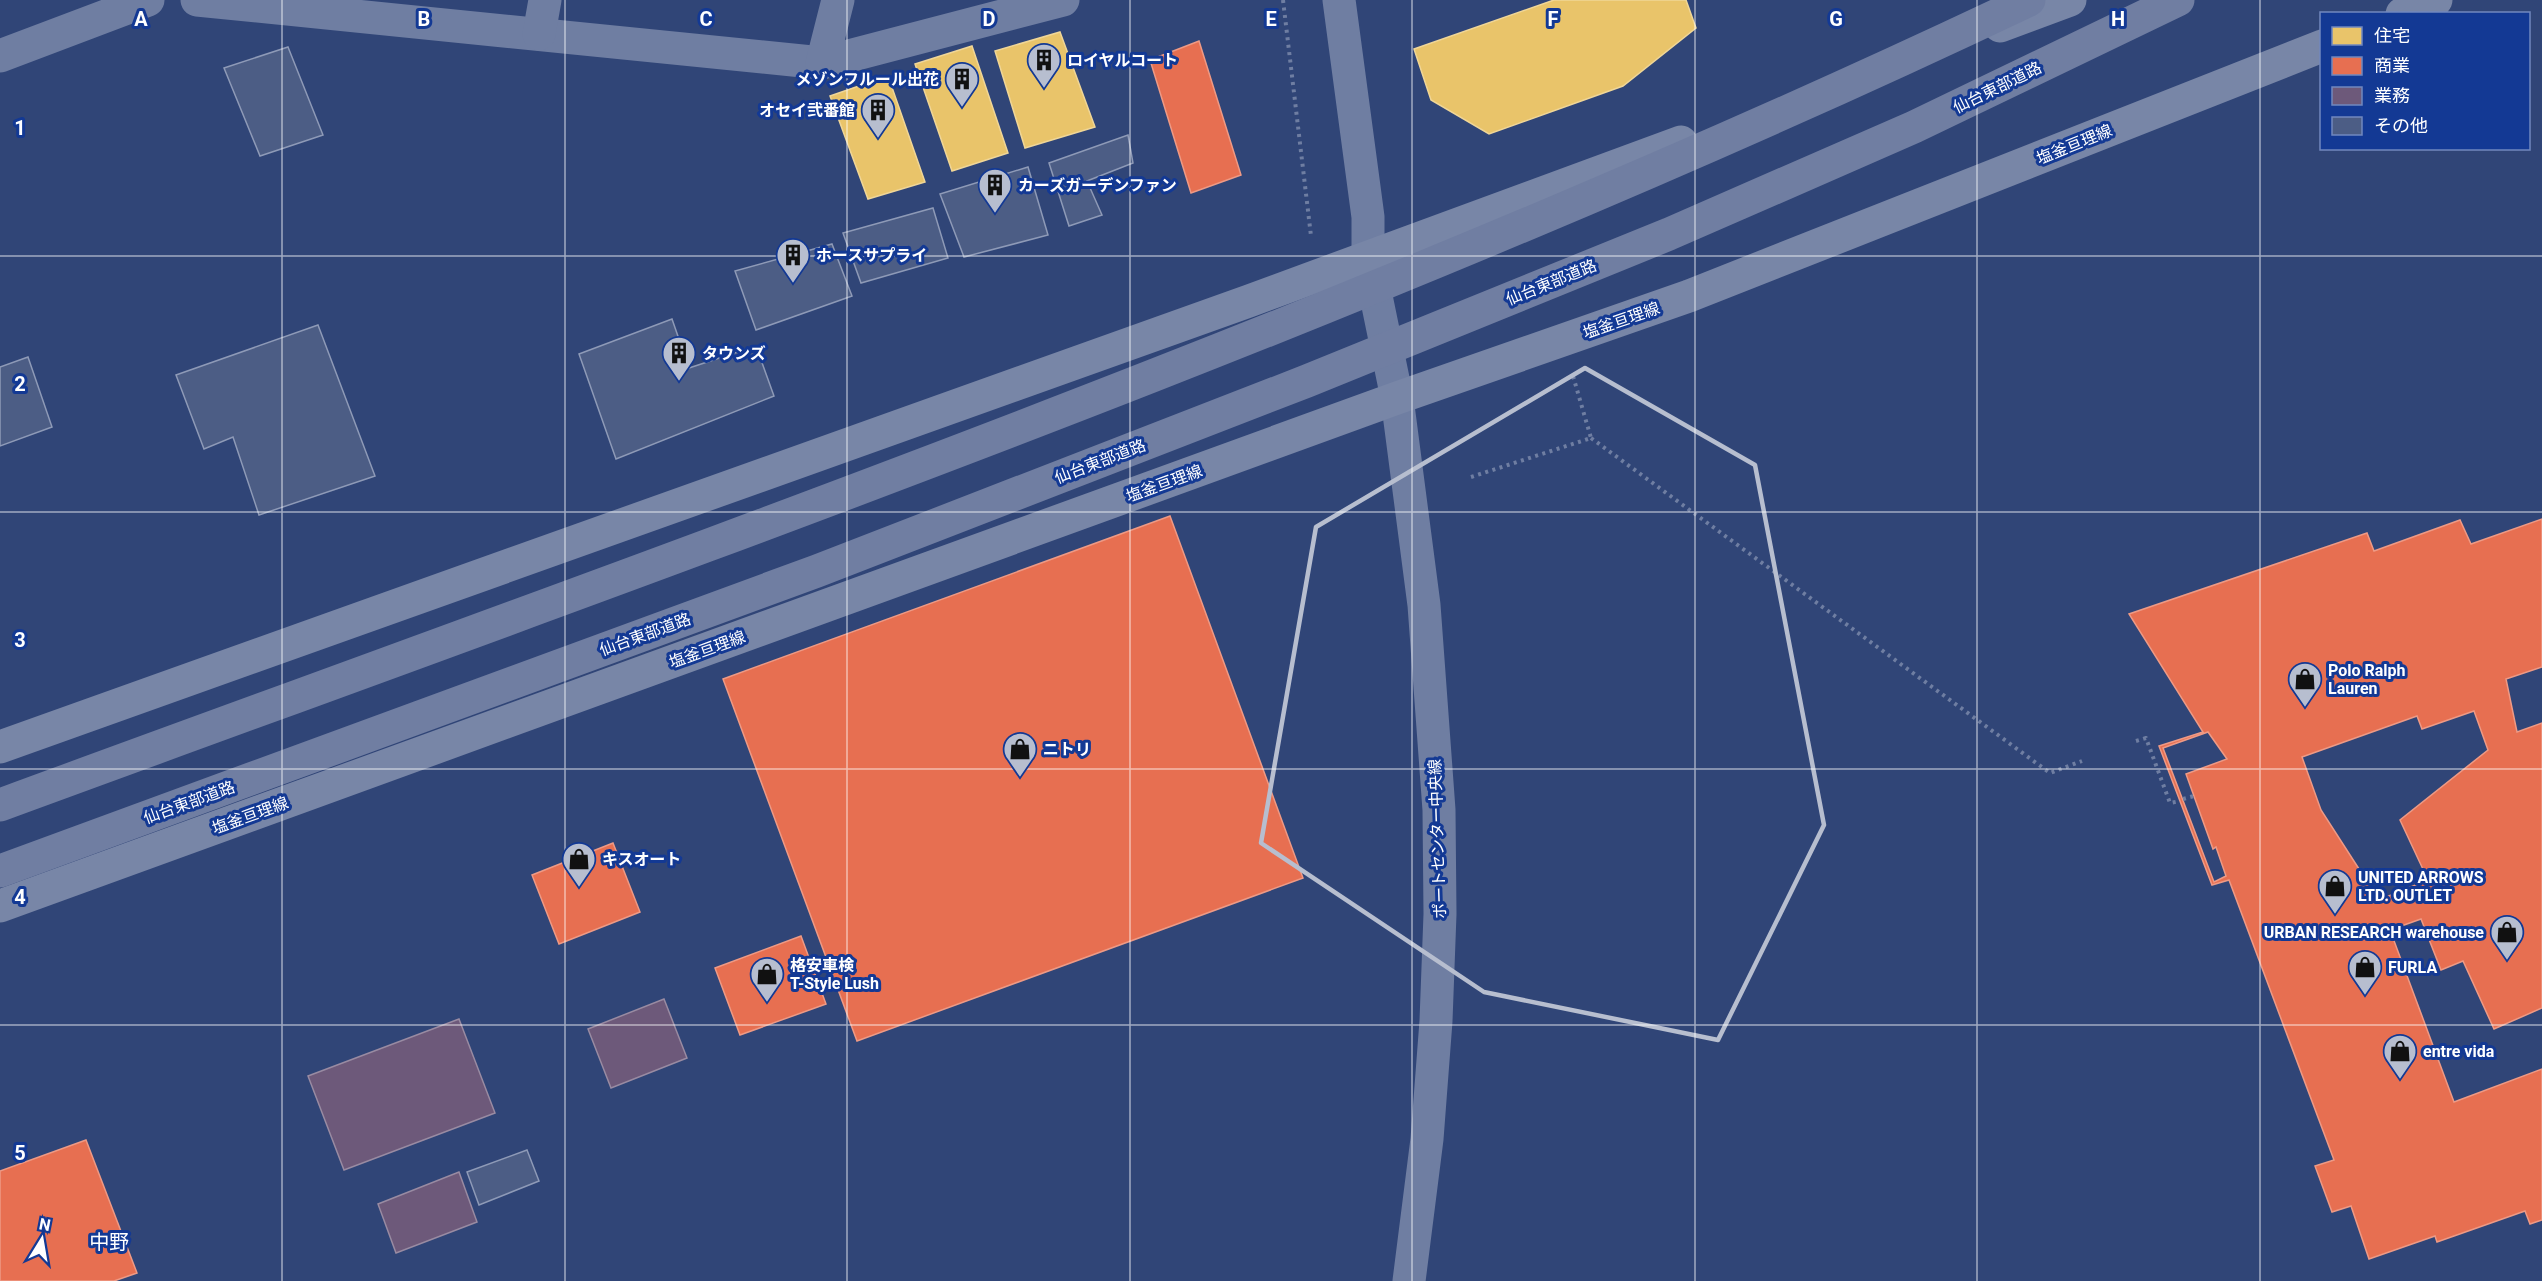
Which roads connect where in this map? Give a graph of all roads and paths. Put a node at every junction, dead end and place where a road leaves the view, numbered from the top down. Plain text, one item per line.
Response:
1 (148, 0) edge
2 (197, 0) edge
3 (544, 0) edge
4 (838, 0) edge
5 (1063, 0) edge
6 (1283, 0) edge
7 (1339, 0) edge
8 (2030, 0) edge
9 (2070, 0) edge
10 (2178, 0) edge
11 (2436, 0) edge
12 (2407, 12) edge
13 (539, 34) junction
14 (2320, 47) edge
15 (0, 56) edge
16 (822, 63) junction
17 (1311, 236) dead end
18 (1368, 257) junction
19 (1573, 376) dead end
20 (1397, 398) junction
21 (1591, 438) junction
22 (1471, 477) dead end
23 (2136, 741) dead end
24 (0, 747) edge
25 (2082, 761) dead end
26 (2194, 796) dead end
27 (0, 805) edge
28 (0, 871) edge
29 (0, 906) edge
30 (1410, 1281) edge

1 - 15 street
2 - 13 street
3 - 13 street
4 - 16 street
5 - 16 street
6 - 17 path
7 - 18 street, ポートセンター中央線
8 - 27 highway, bridge
9 - 18 main road
10 - 28 highway, 仙台東部道路, bridge
11 - 12 main road
13 - 16 street
14 - 20 main road, 塩釜亘理線
18 - 20 street, ポートセンター中央線
18 - 24 main road
19 - 21 path
20 - 29 main road, 塩釜亘理線
20 - 30 street, ポートセンター中央線
21 - 22 path
21 - 25 path
23 - 26 path

